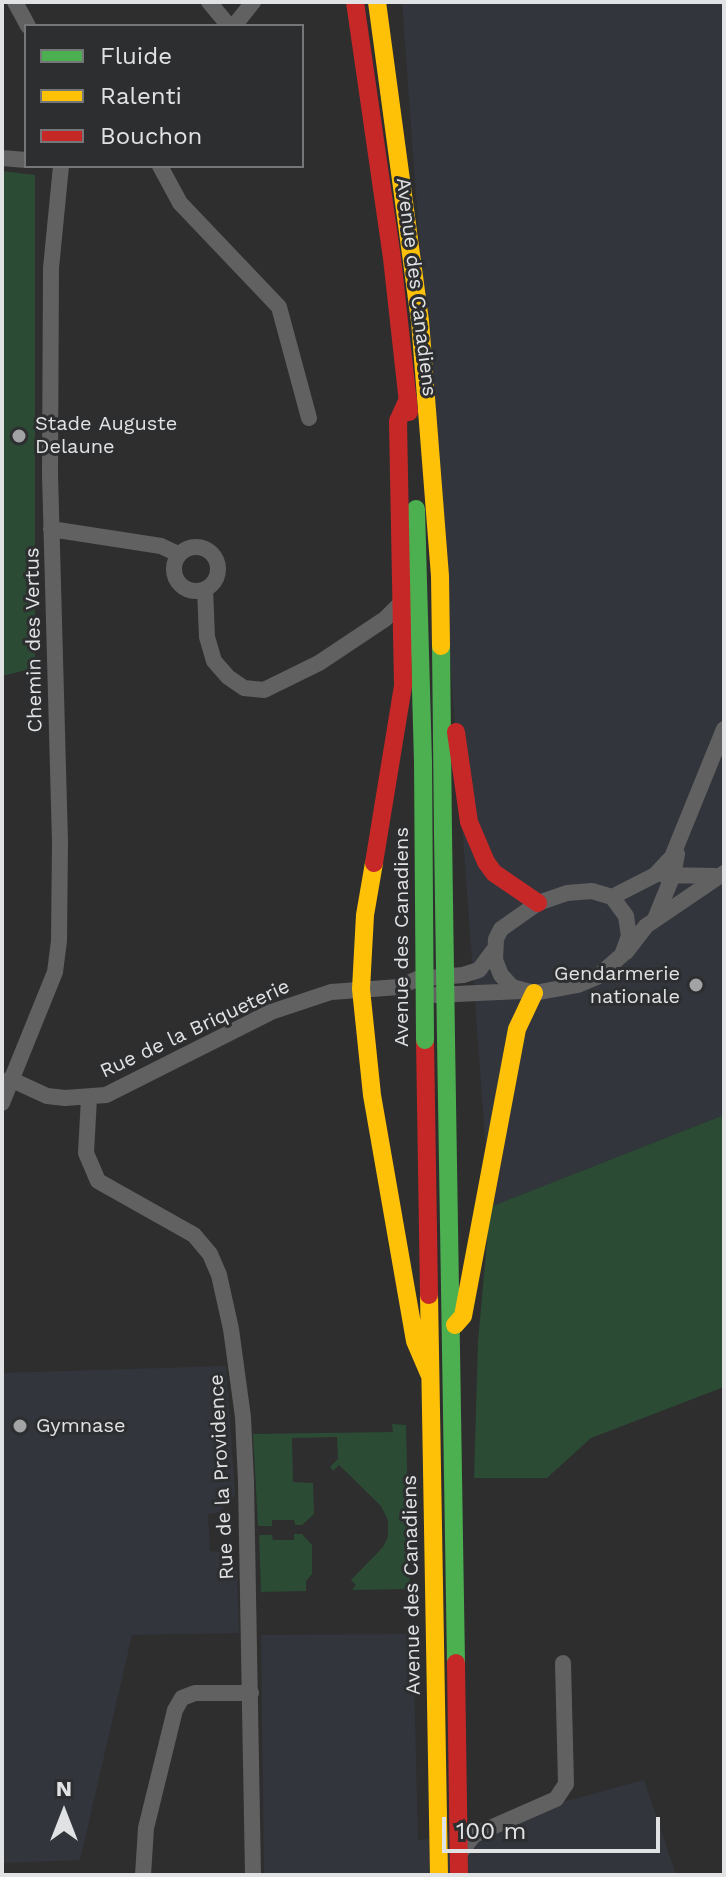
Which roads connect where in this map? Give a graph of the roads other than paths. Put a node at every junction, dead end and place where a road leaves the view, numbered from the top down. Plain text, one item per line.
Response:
1 (15, 2) edge
2 (209, 2) edge
3 (253, 2) edge
4 (355, 2) edge
5 (377, 2) edge
6 (27, 24) edge
7 (230, 24) edge
8 (234, 24) edge
9 (2, 158) edge
10 (24, 160) edge
11 (61, 168) edge
12 (161, 168) edge
13 (408, 399) junction
14 (309, 418) dead end
15 (51, 529) junction
16 (178, 554) junction
17 (440, 576) junction
18 (205, 589) junction
19 (401, 603) junction
20 (724, 729) edge
21 (680, 841) junction
22 (719, 874) edge
23 (655, 875) junction
24 (673, 875) junction
25 (612, 897) junction
26 (538, 903) junction
27 (654, 920) junction
28 (493, 951) junction
29 (622, 955) junction
30 (399, 987) junction
31 (361, 989) junction
32 (527, 992) junction
33 (10, 1079) junction
34 (89, 1098) junction
35 (2, 1103) edge
36 (451, 1330) junction
37 (430, 1376) junction
38 (563, 1663) dead end
39 (251, 1693) junction
40 (457, 1803) junction
41 (498, 1826) junction
42 (459, 1854) junction
43 (143, 1875) edge
44 (253, 1875) edge
45 (439, 1875) edge
46 (459, 1875) edge

1 - 6 street
2 - 7 street
3 - 8 street
4 - 13 main road, Avenue des Canadiens
5 - 17 main road, Avenue des Canadiens
9 - 10 street
11 - 15 street, Chemin des Vertus
12 - 14 street
13 - 19 main road
13 - 37 main road, Avenue des Canadiens, bridge
15 - 16 street
15 - 33 street, Chemin des Vertus
16 - 18 street
16 - 18 street
17 - 26 main road
17 - 36 main road, Avenue des Canadiens, bridge
18 - 19 street
19 - 31 main road
20 - 21 street
21 - 23 street
21 - 24 street
22 - 24 street
22 - 27 street
23 - 24 street
23 - 25 street
24 - 27 street
25 - 26 street
25 - 29 street
26 - 28 street
27 - 29 street
28 - 30 street, Rue de la Briqueterie
28 - 32 street
29 - 32 street
30 - 31 street, Rue de la Briqueterie
30 - 32 street, Rue de la Briqueterie
31 - 34 street, Rue de la Briqueterie
31 - 37 main road
32 - 36 main road
33 - 34 street, Rue de la Briqueterie
33 - 35 street, Chemin des Vertus
34 - 39 street, Rue de la Providence
36 - 40 main road, Avenue des Canadiens
37 - 45 main road, Avenue des Canadiens
38 - 41 street
39 - 43 street
39 - 44 street, Rue de la Providence
40 - 41 street
40 - 42 main road, Avenue des Canadiens
41 - 42 street
42 - 46 main road, Avenue des Canadiens

